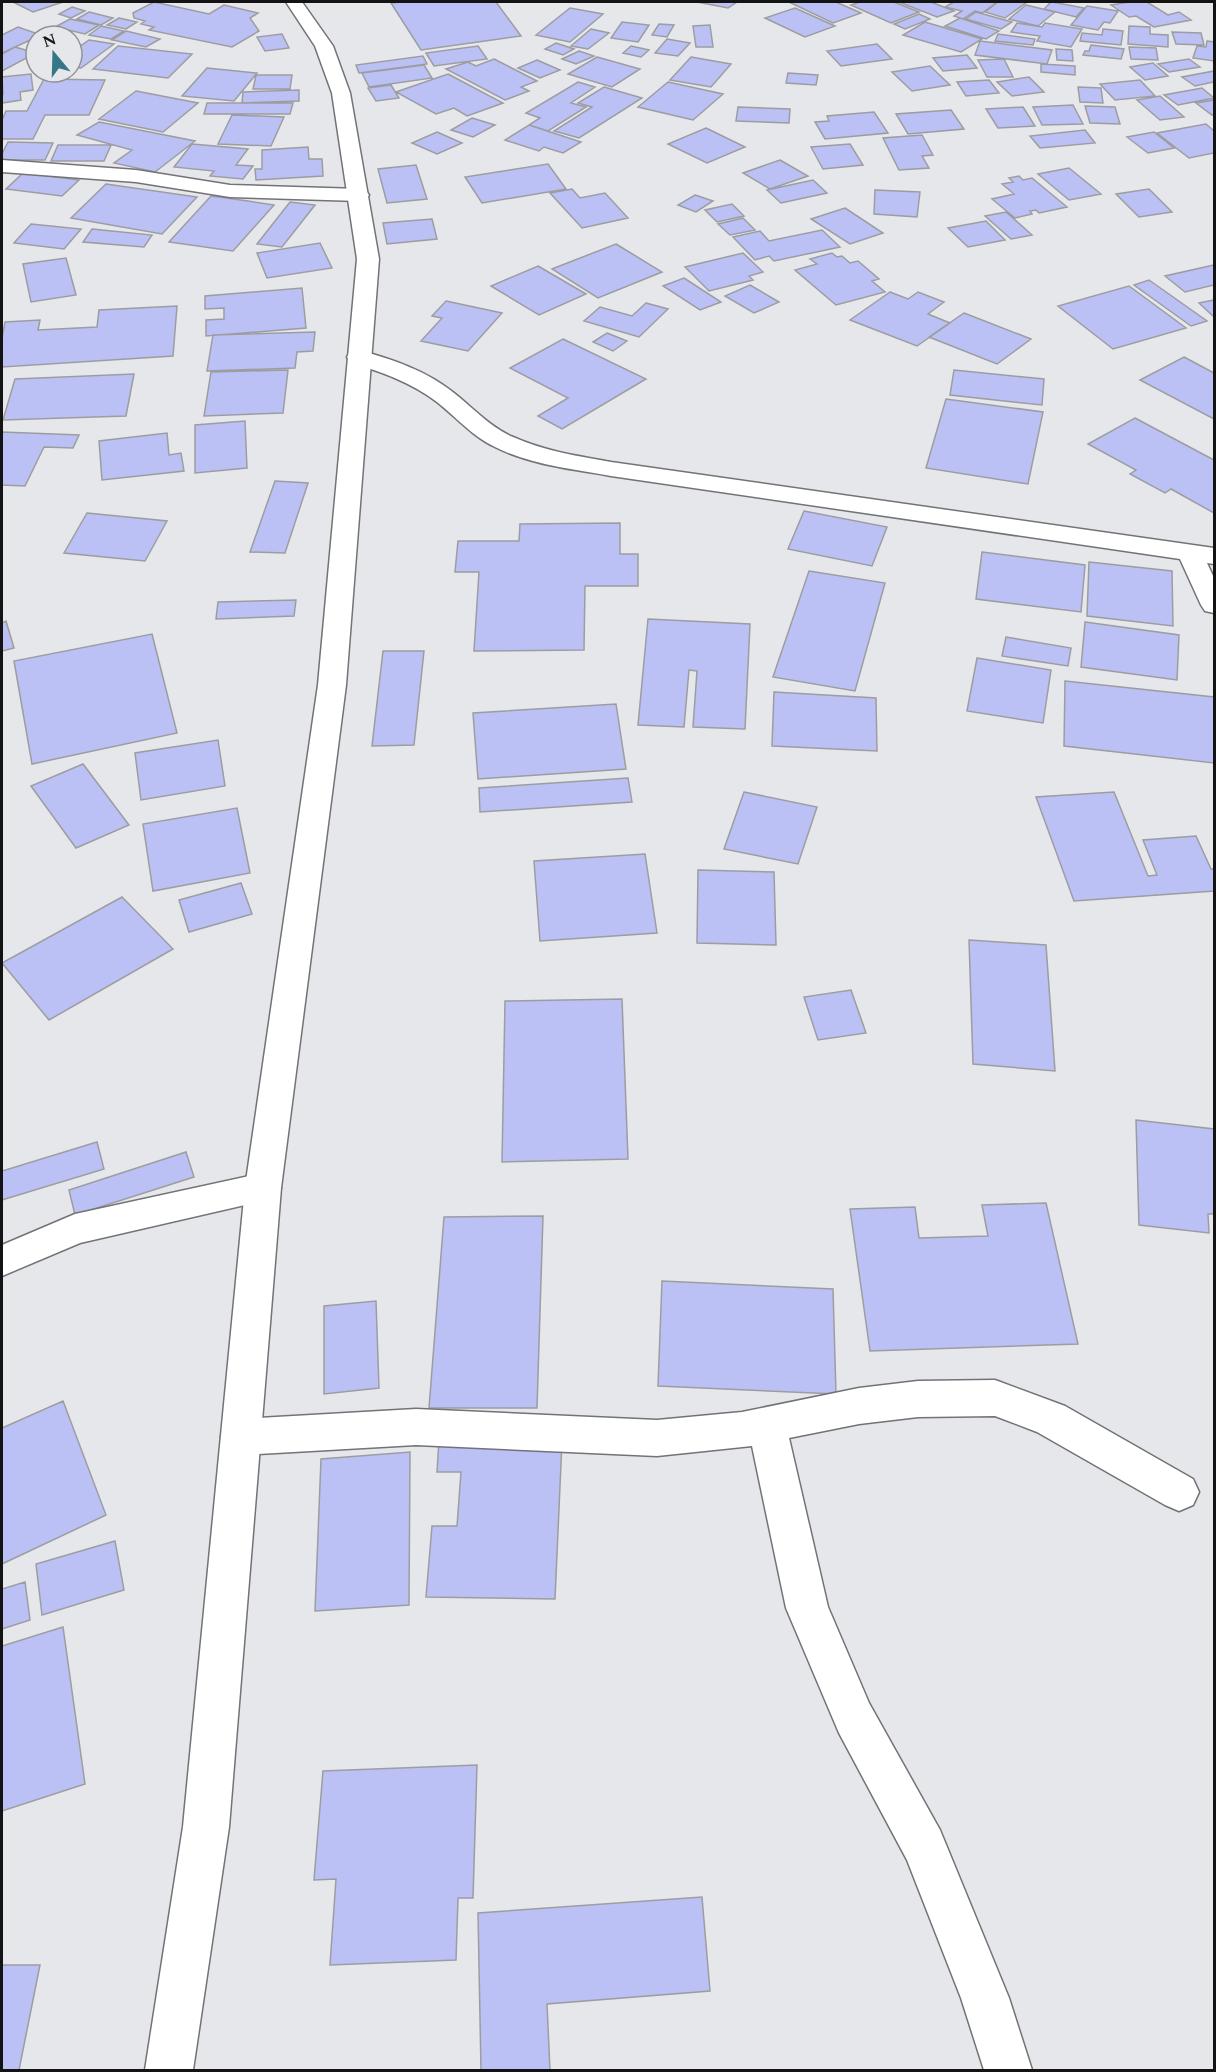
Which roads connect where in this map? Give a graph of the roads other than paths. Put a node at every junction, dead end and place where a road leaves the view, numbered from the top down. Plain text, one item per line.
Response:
1 (294, 2) edge
2 (2, 166) edge
3 (359, 195) junction
4 (358, 357) junction
5 (1189, 550) junction
6 (1215, 556) edge
7 (1215, 605) edge
8 (263, 1188) junction
9 (2, 1261) edge
10 (767, 1425) junction
11 (241, 1437) junction
12 (1179, 1492) dead end
13 (169, 2070) edge
14 (1008, 2070) edge

1 - 3 street
2 - 3 street
3 - 4 street
4 - 5 street
4 - 8 street
5 - 6 street
5 - 7 street
8 - 9 street
8 - 11 street
10 - 11 street
10 - 12 street
10 - 14 street
11 - 13 street

